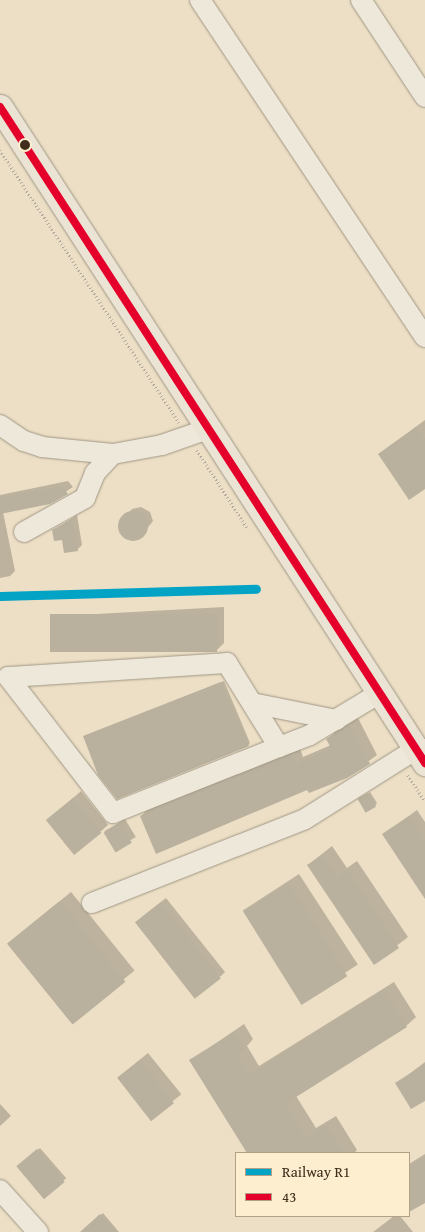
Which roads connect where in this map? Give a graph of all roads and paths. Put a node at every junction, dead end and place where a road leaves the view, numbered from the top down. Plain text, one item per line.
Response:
1 (200, 0) edge
2 (361, 0) edge
3 (425, 97) edge
4 (0, 107) edge
5 (0, 150) edge
6 (425, 337) edge
7 (0, 425) edge
8 (198, 432) junction
9 (113, 454) junction
10 (24, 532) dead end
11 (253, 536) dead end
12 (380, 693) junction
13 (252, 703) junction
14 (336, 720) junction
15 (279, 747) junction
16 (416, 755) edge
17 (425, 801) edge
18 (92, 903) dead end
19 (0, 1190) edge
20 (38, 1232) edge

1 - 6 street
2 - 3 street
4 - 8 main road
5 - 8 path
7 - 9 street
8 - 9 street
8 - 11 path
8 - 12 main road
9 - 10 street
12 - 14 street
12 - 16 main road
13 - 14 street
13 - 15 street
13 - 15 street
14 - 15 street
16 - 17 path
16 - 18 street
19 - 20 street

